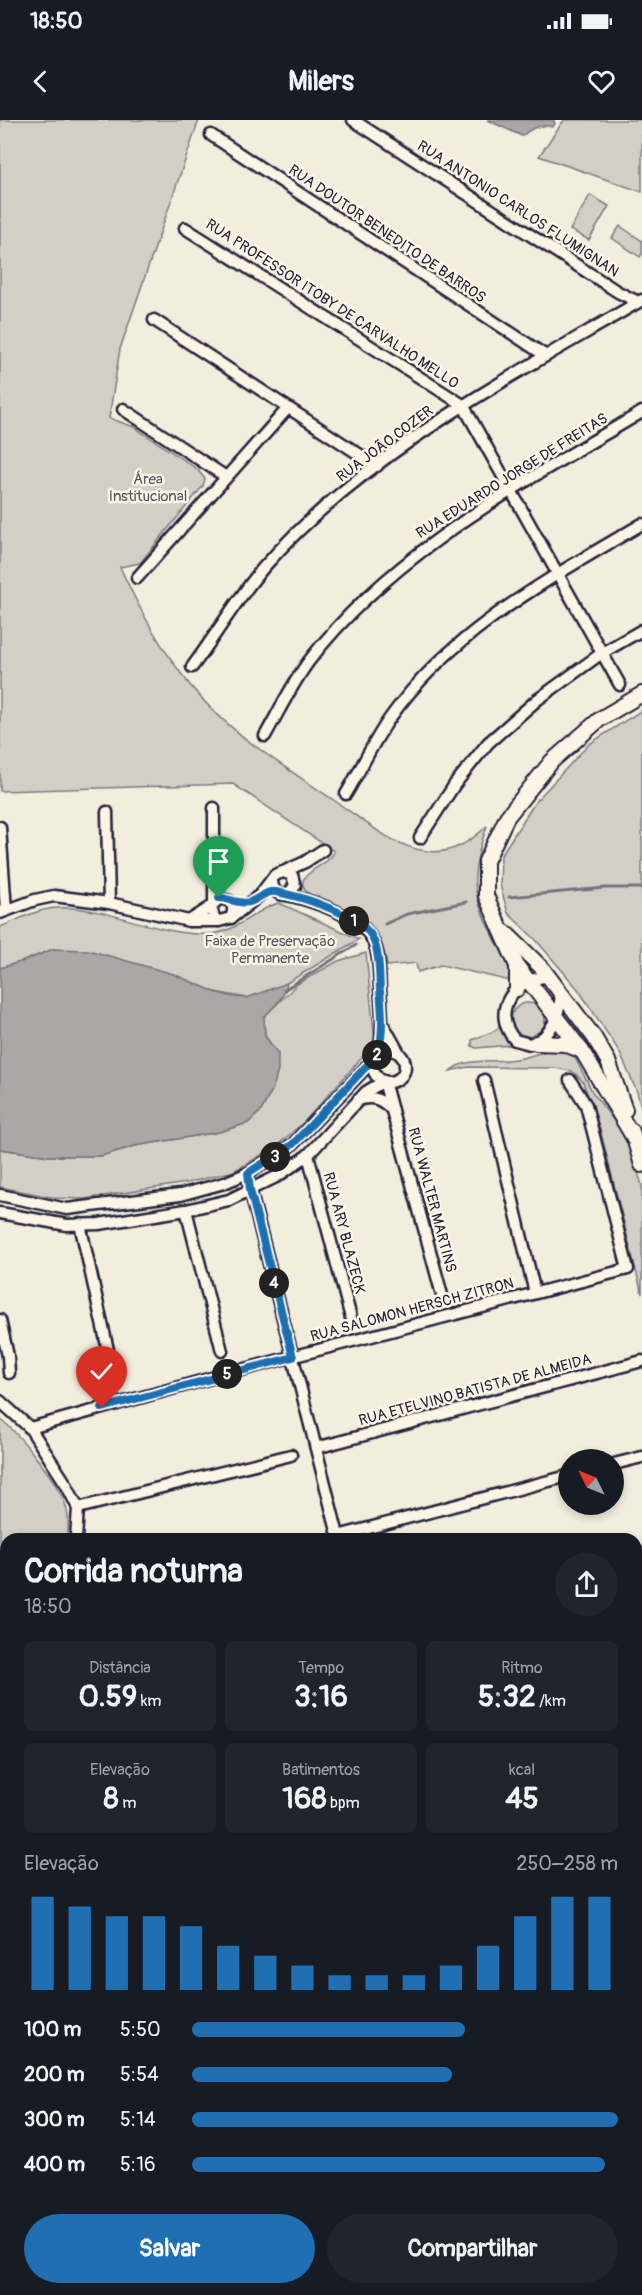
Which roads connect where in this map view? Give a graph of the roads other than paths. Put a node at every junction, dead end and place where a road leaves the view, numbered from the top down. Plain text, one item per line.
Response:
1 (353, 120) edge
2 (211, 135) dead end
3 (185, 228) dead end
4 (640, 301) edge
5 (154, 320) dead end
6 (546, 356) junction
7 (463, 405) junction
8 (288, 408) junction
9 (123, 409) dead end
10 (642, 412) edge
11 (377, 466) junction
12 (226, 477) junction
13 (511, 491) junction
14 (642, 524) edge
15 (557, 574) junction
16 (137, 578) dead end
17 (642, 630) edge
18 (602, 653) junction
19 (192, 667) dead end
20 (620, 685) dead end
21 (642, 694) edge
22 (265, 736) dead end
23 (346, 794) dead end
24 (214, 808) dead end
25 (107, 812) dead end
26 (0, 827) edge
27 (420, 838) dead end
28 (323, 850) dead end
29 (305, 862) junction
30 (283, 872) junction
31 (215, 878) junction
32 (272, 880) junction
33 (295, 883) junction
34 (276, 892) junction
35 (287, 895) junction
36 (303, 898) junction
37 (255, 899) junction
38 (227, 900) junction
39 (109, 903) junction
40 (212, 904) junction
41 (3, 912) edge
42 (231, 918) junction
43 (189, 921) junction
44 (219, 921) junction
45 (499, 926) junction
46 (517, 966) junction
47 (549, 977) junction
48 (528, 980) junction
49 (517, 989) junction
50 (561, 993) junction
51 (556, 1016) junction
52 (383, 1024) junction
53 (536, 1043) junction
54 (582, 1051) junction
55 (399, 1053) junction
56 (376, 1056) junction
57 (484, 1080) dead end
58 (570, 1080) dead end
59 (389, 1081) junction
60 (358, 1100) junction
61 (393, 1112) junction
62 (635, 1140) junction
63 (308, 1155) junction
64 (642, 1166) edge
65 (248, 1173) junction
66 (250, 1190) junction
67 (0, 1195) edge
68 (186, 1209) junction
69 (0, 1213) edge
70 (80, 1224) junction
71 (535, 1293) junction
72 (442, 1295) dead end
73 (351, 1318) dead end
74 (0, 1320) edge
75 (222, 1351) dead end
76 (293, 1357) junction
77 (642, 1361) edge
78 (9, 1373) dead end
79 (114, 1377) dead end
80 (0, 1401) edge
81 (30, 1428) junction
82 (316, 1448) junction
83 (291, 1455) dead end
84 (642, 1456) edge
85 (624, 1461) edge
86 (558, 1479) edge
87 (78, 1508) junction
88 (78, 1533) edge
89 (338, 1533) edge
90 (357, 1533) edge

1 - 4 street, RUA ANTONIO CARLOS FLUMIGNAN
2 - 6 street, RUA DOUTOR BENEDITO DE BARROS
3 - 7 street, RUA PROFESSOR ITOBY DE CARVALHO MELLO
4 - 6 street, RUA JOÃO COZER
5 - 8 street
6 - 7 street, RUA JOÃO COZER
7 - 11 street, RUA JOÃO COZER
7 - 13 street
8 - 11 street
8 - 12 street
9 - 12 street
10 - 13 street, RUA EDUARDO JORGE DE FREITAS
11 - 19 street, RUA JOÃO COZER
12 - 16 street
13 - 15 street
13 - 22 street, RUA EDUARDO JORGE DE FREITAS
14 - 15 street
15 - 18 street
15 - 23 street
17 - 18 street
18 - 20 street
18 - 27 street
21 - 45 street
24 - 31 street
25 - 39 street
26 - 41 street
28 - 29 street
29 - 30 street
29 - 33 street
30 - 32 street
30 - 33 street
31 - 38 street
31 - 40 street
32 - 34 street
32 - 37 street
33 - 35 street
33 - 36 street
34 - 35 street
34 - 37 street
35 - 36 street
36 - 52 street
37 - 38 street
37 - 42 street
38 - 40 street
38 - 42 street
39 - 41 street
39 - 43 street
40 - 43 street
40 - 44 street
42 - 44 street
43 - 44 street
45 - 46 street
45 - 47 street
46 - 48 street
46 - 49 street
47 - 48 street
47 - 50 street
48 - 49 street
48 - 51 street
49 - 53 street
50 - 51 street
50 - 62 street
51 - 53 street
51 - 54 street
52 - 55 street
52 - 56 street
53 - 54 street
54 - 62 street
55 - 56 street
55 - 59 street
56 - 59 street
56 - 65 street
57 - 71 street
58 - 71 street, RUA SALOMON HERSCH ZITRON
59 - 60 street
59 - 61 street, RUA WALTER MARTINS
60 - 61 street, RUA WALTER MARTINS
60 - 63 street
61 - 72 street, RUA WALTER MARTINS
62 - 64 street
63 - 66 street
63 - 73 street, RUA ARY BLAZECK
65 - 66 street
65 - 67 street
66 - 68 street
66 - 76 street
68 - 70 street
68 - 75 street
69 - 70 street
70 - 79 street
71 - 76 street, RUA SALOMON HERSCH ZITRON
74 - 78 street
76 - 81 street, RUA SALOMON HERSCH ZITRON
76 - 82 street
77 - 82 street, RUA ETELVINO BATISTA DE ALMEIDA
80 - 81 street
81 - 87 street
82 - 89 street
83 - 87 street
84 - 85 street
86 - 90 street
87 - 88 street

